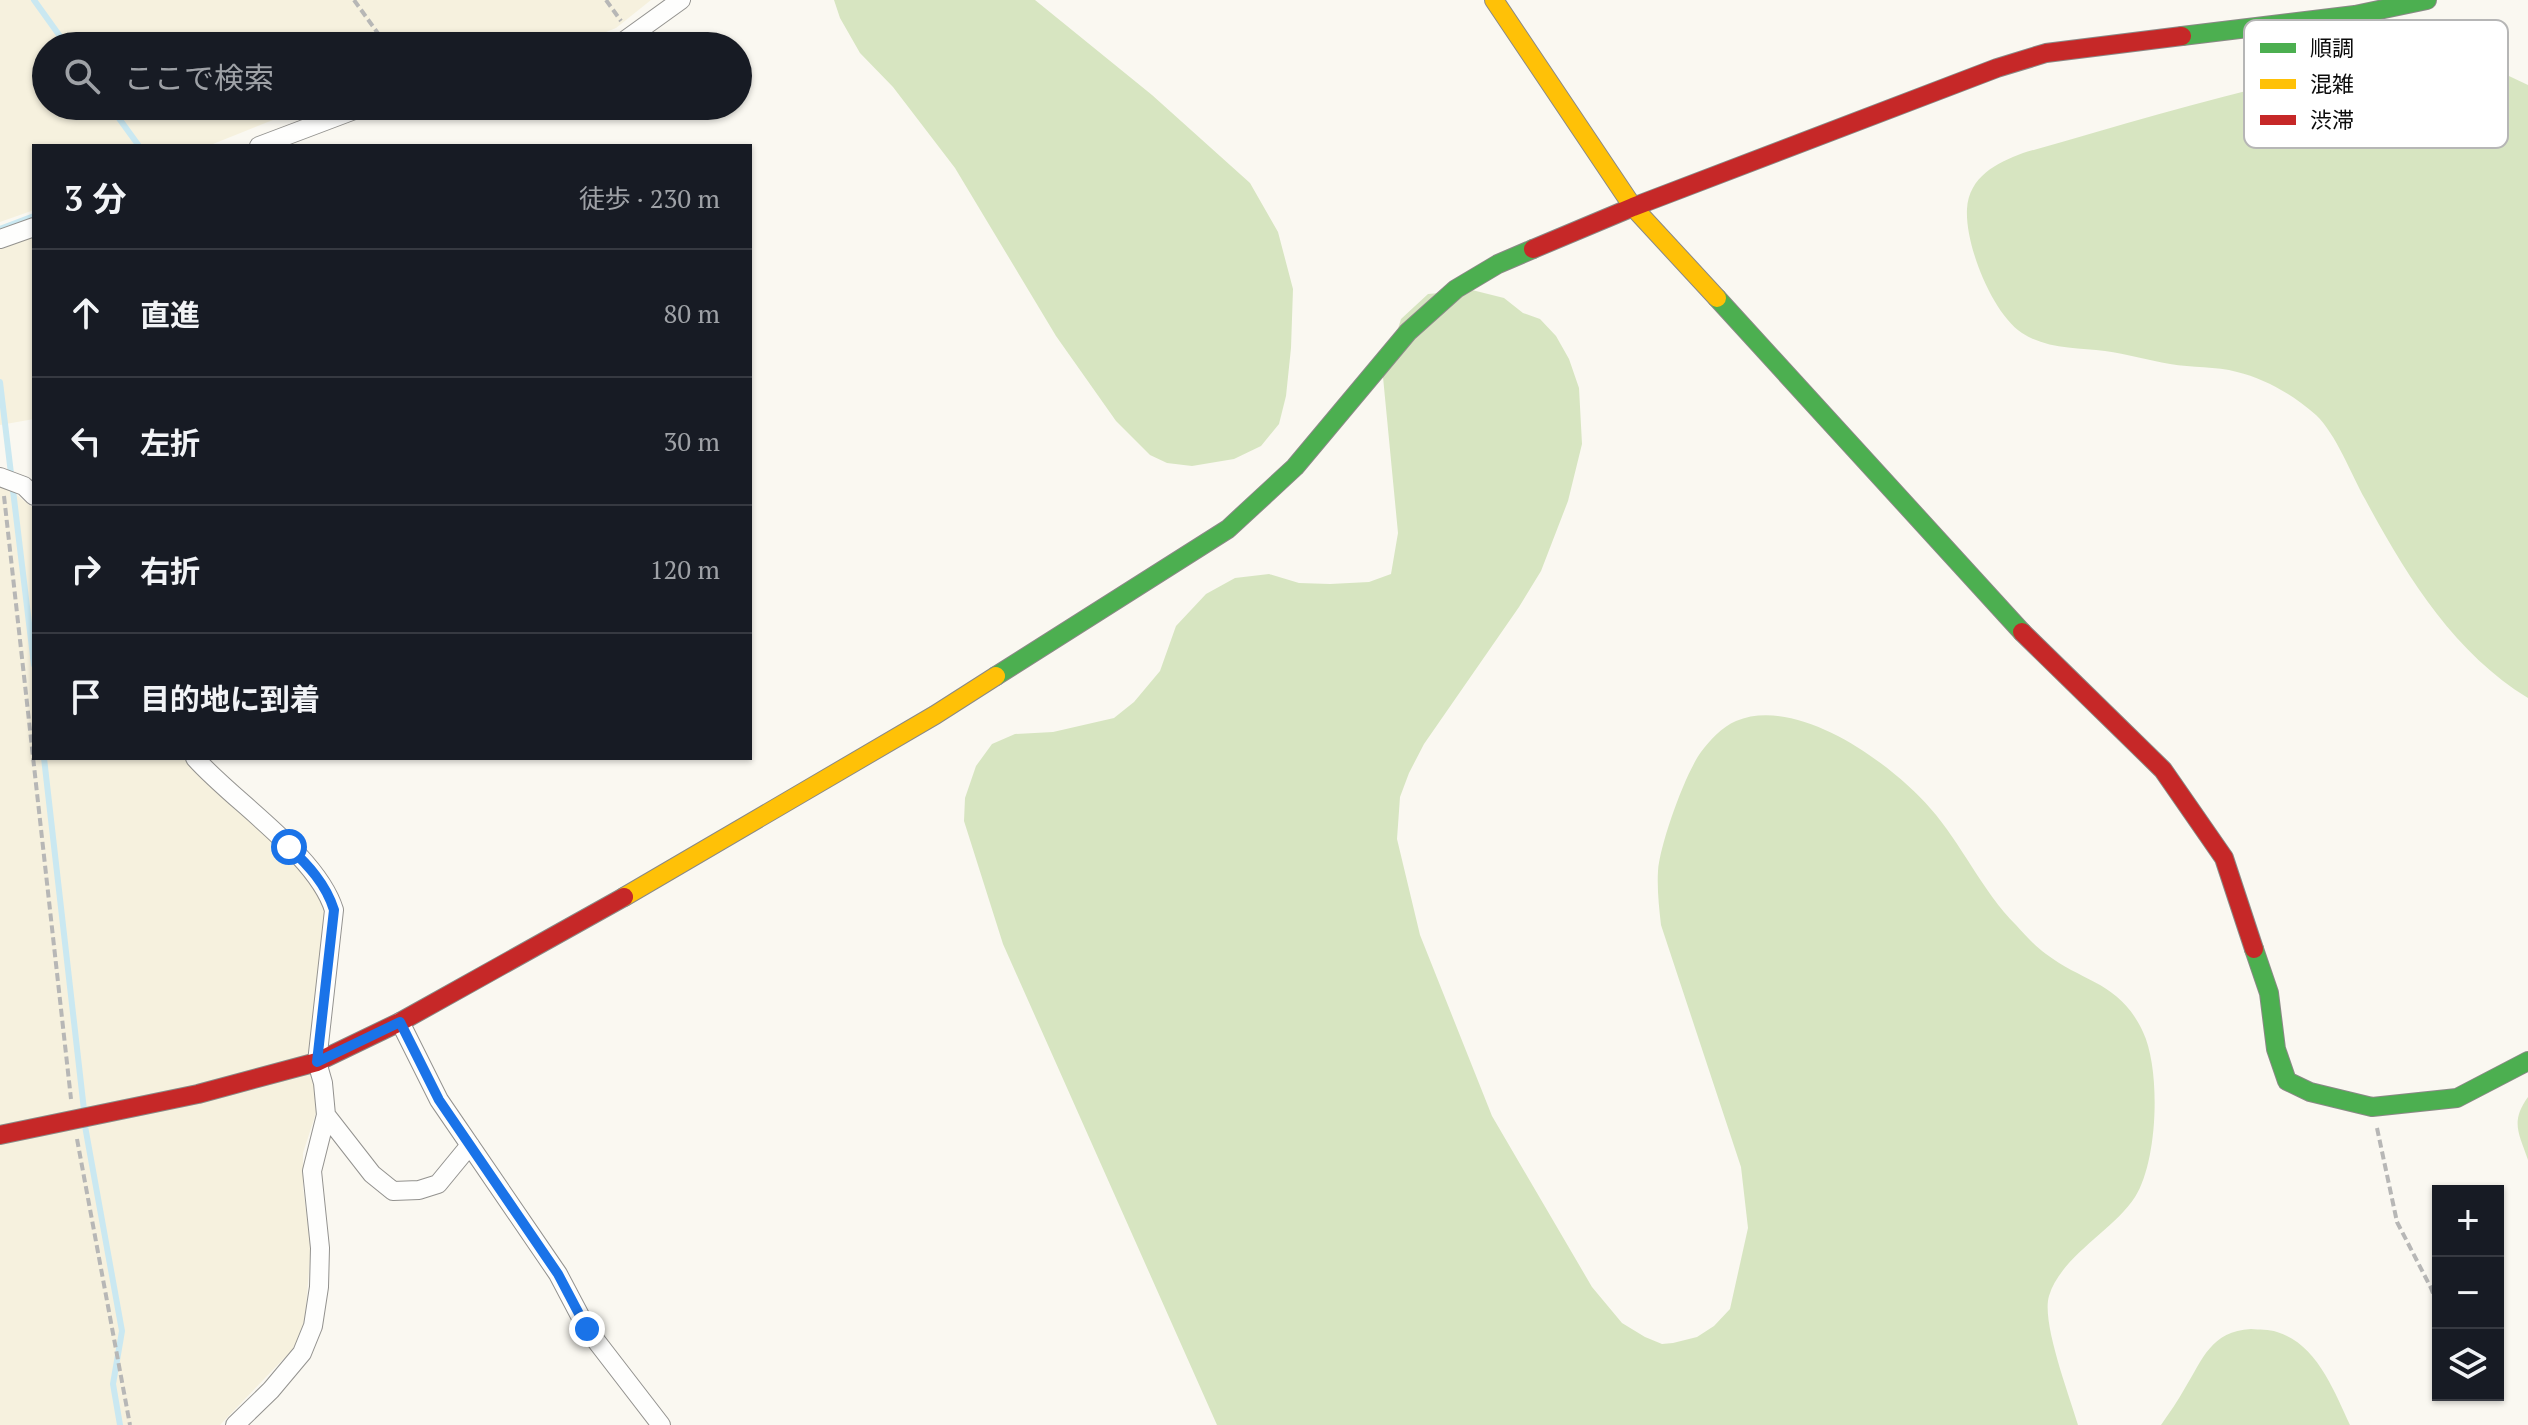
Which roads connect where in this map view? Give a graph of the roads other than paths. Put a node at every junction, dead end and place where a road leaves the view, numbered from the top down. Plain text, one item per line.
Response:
1 (681, 0) edge
2 (1494, 0) edge
3 (2427, 0) edge
4 (2314, 20) edge
5 (2244, 29) edge
6 (637, 32) edge
7 (328, 120) edge
8 (264, 144) edge
9 (1633, 207) junction
10 (32, 228) edge
11 (0, 239) edge
12 (1, 477) edge
13 (32, 494) edge
14 (197, 760) edge
15 (400, 1022) junction
16 (2528, 1061) edge
17 (317, 1062) junction
18 (326, 1115) junction
19 (0, 1135) edge
20 (470, 1145) junction
21 (235, 1425) edge
22 (661, 1425) edge

1 - 6 street
2 - 9 street
3 - 4 street
5 - 9 street
7 - 8 street
9 - 15 street
9 - 16 street
10 - 11 street
12 - 13 street
14 - 17 street
15 - 17 street
15 - 20 street
17 - 18 street
17 - 19 street
18 - 20 street
18 - 21 street
20 - 22 street

